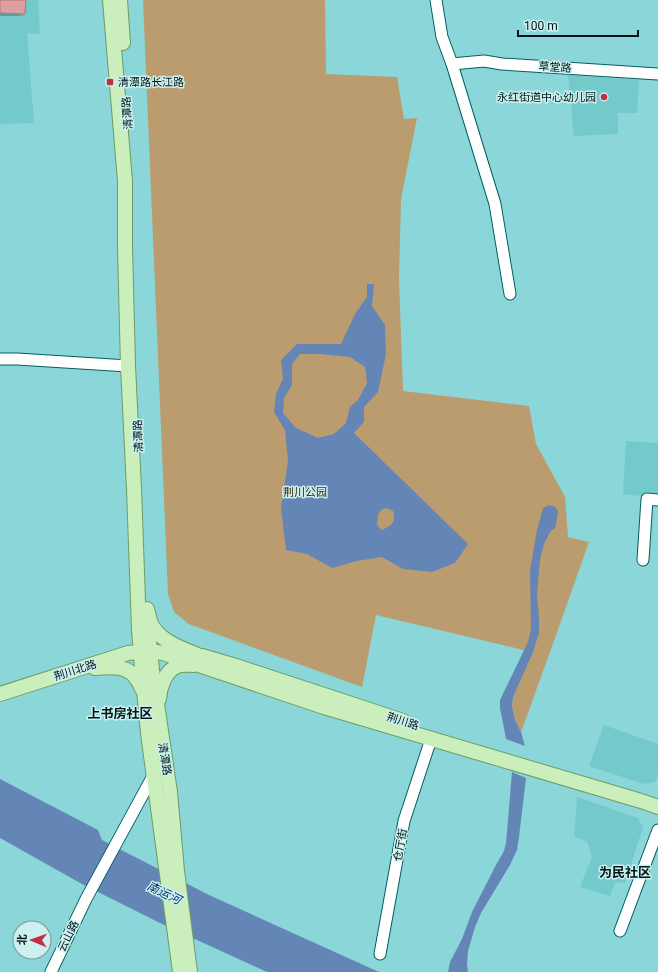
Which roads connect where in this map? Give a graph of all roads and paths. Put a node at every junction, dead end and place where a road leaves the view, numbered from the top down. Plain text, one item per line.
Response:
1 (110, 0) edge
2 (120, 0) edge
3 (436, 0) edge
4 (452, 64) junction
5 (658, 74) edge
6 (510, 294) dead end
7 (0, 359) edge
8 (128, 366) junction
9 (658, 500) edge
10 (642, 560) dead end
11 (147, 609) junction
12 (145, 647) junction
13 (202, 661) junction
14 (73, 671) junction
15 (0, 684) edge
16 (0, 694) edge
17 (145, 697) junction
18 (158, 711) junction
19 (430, 739) junction
20 (154, 774) junction
21 (658, 798) edge
22 (658, 808) edge
23 (658, 830) edge
24 (172, 868) junction
25 (620, 931) dead end
26 (182, 946) junction
27 (380, 954) dead end
28 (51, 972) edge
29 (180, 972) edge
30 (190, 972) edge

1 - 8 main road, 清潭路
2 - 11 main road, 清潭路
3 - 4 street
4 - 5 street, 草堂路
4 - 6 street
7 - 8 street
8 - 12 main road, 清潭路
9 - 10 street
11 - 12 main road, 清潭路
11 - 13 main road
12 - 13 main road, 荆川路
12 - 14 main road, 荆川北路
12 - 15 main road, 荆川北路
12 - 17 main road, 清潭路
12 - 18 main road, 清潭路
13 - 18 main road
13 - 19 main road, 荆川路
13 - 21 main road, 荆川路
14 - 16 main road, 荆川北路
14 - 17 main road
17 - 20 main road, 清潭路
18 - 24 main road, 清潭路
19 - 22 main road, 荆川路
19 - 27 street, 仓厅街
20 - 24 main road, 清潭路
20 - 28 street, 云山路
23 - 25 street
24 - 26 main road
26 - 29 main road
26 - 30 main road

